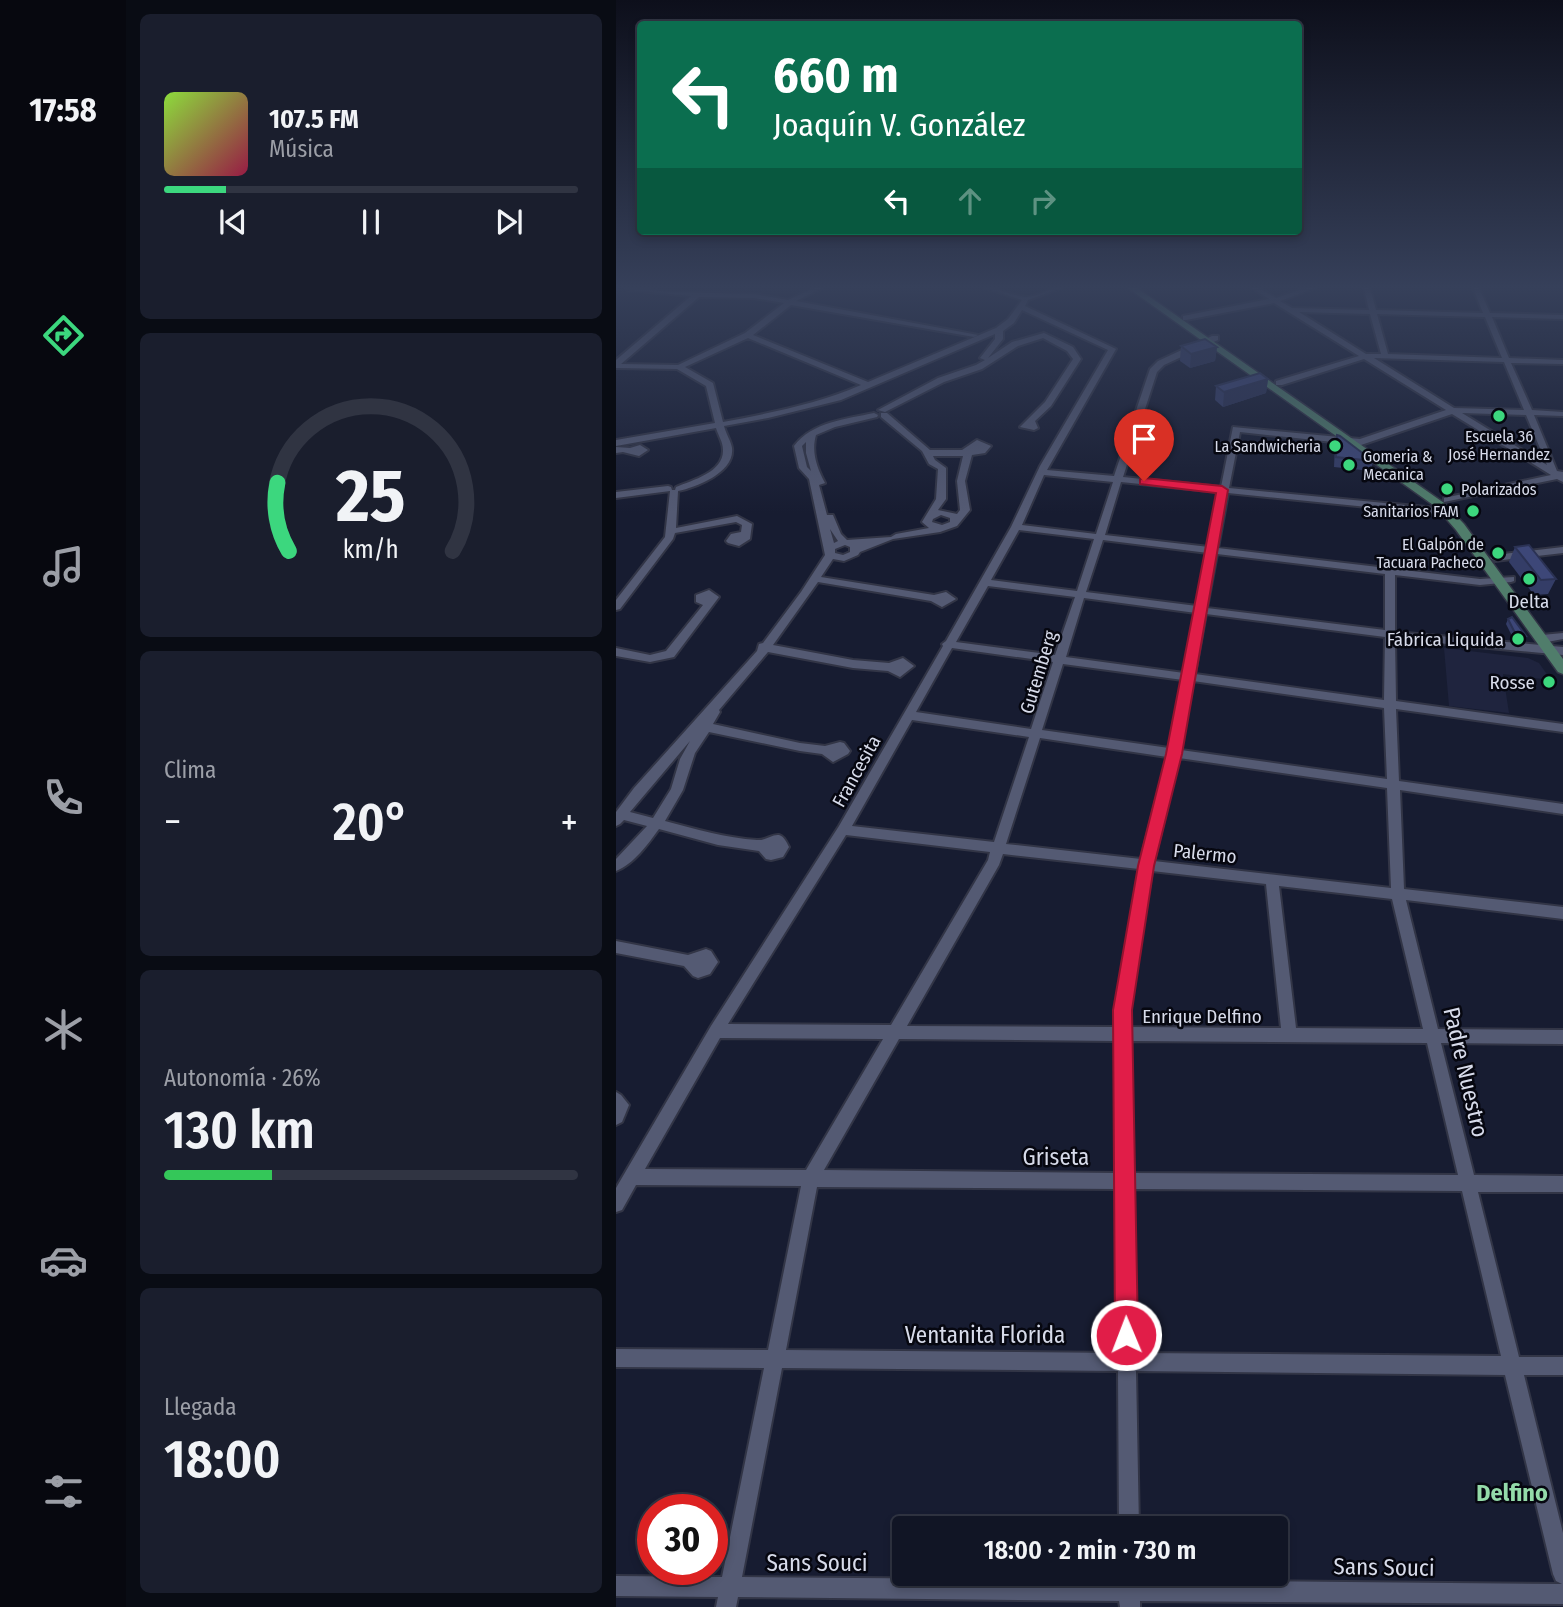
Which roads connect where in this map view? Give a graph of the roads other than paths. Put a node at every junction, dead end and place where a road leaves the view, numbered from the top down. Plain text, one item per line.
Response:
1 (688, 363) edge
2 (815, 363) edge
3 (921, 363) edge
4 (980, 363) edge
5 (983, 363) edge
6 (1073, 363) edge
7 (1102, 363) edge
8 (1165, 363) edge
9 (1245, 363) edge
10 (1248, 363) edge
11 (1343, 363) edge
12 (1378, 363) edge
13 (1508, 363) edge
14 (616, 365) edge
15 (679, 367) junction
16 (975, 368) junction
17 (1279, 383) junction
18 (870, 386) junction
19 (1455, 410) junction
20 (882, 413) junction
21 (1530, 413) junction
22 (1563, 414) edge
23 (1031, 422) dead end
24 (720, 429) junction
25 (812, 434) joint
26 (1357, 442) junction
27 (616, 443) edge
28 (616, 450) edge
29 (629, 451) dead end
30 (927, 453) junction
31 (1043, 472) junction
32 (1559, 475) edge
33 (813, 476) junction
34 (1118, 478) junction
35 (674, 489) junction
36 (1222, 490) junction
37 (616, 495) edge
38 (1447, 506) junction
39 (928, 518) junction
40 (954, 524) junction
41 (1016, 527) junction
42 (943, 528) junction
43 (673, 531) junction
44 (744, 534) dead end
45 (1099, 537) junction
46 (892, 538) junction
47 (850, 548) junction
48 (1563, 550) edge
49 (830, 551) junction
50 (1213, 551) junction
51 (1494, 558) junction
52 (1391, 572) junction
53 (816, 579) junction
54 (1505, 580) junction
55 (984, 582) junction
56 (1080, 594) junction
57 (934, 598) dead end
58 (710, 603) dead end
59 (616, 607) edge
60 (1202, 610) junction
61 (1393, 635) junction
62 (1553, 638) edge
63 (947, 644) junction
64 (763, 647) junction
65 (616, 652) edge
66 (1559, 652) edge
67 (1060, 659) junction
68 (890, 667) dead end
69 (1563, 669) edge
70 (1188, 677) junction
71 (1390, 705) junction
72 (907, 715) junction
73 (703, 726) junction
74 (1563, 728) edge
75 (1037, 734) junction
76 (825, 750) dead end
77 (1174, 754) junction
78 (1395, 786) junction
79 (1563, 809) edge
80 (618, 817) edge
81 (655, 823) junction
82 (843, 831) junction
83 (762, 846) dead end
84 (998, 850) junction
85 (616, 866) edge
86 (1146, 866) junction
87 (1272, 880) junction
88 (1398, 895) junction
89 (1563, 913) edge
90 (616, 947) edge
91 (688, 961) dead end
92 (716, 1031) junction
93 (895, 1034) junction
94 (1121, 1035) junction
95 (1289, 1035) junction
96 (1435, 1036) junction
97 (1563, 1037) edge
98 (616, 1100) edge
99 (616, 1117) edge
100 (632, 1177) junction
101 (811, 1178) junction
102 (1123, 1180) junction
103 (1469, 1183) junction
104 (1563, 1184) edge
105 (616, 1204) edge
106 (616, 1357) edge
107 (776, 1358) junction
108 (1127, 1360) junction
109 (1511, 1366) junction
110 (1563, 1366) edge
111 (1129, 1516) edge
112 (1563, 1574) edge
113 (616, 1586) edge
114 (1129, 1590) edge
115 (1563, 1594) edge
116 (728, 1597) edge

1 - 15 street
2 - 18 street
3 - 18 street
4 - 16 street
5 - 16 street
6 - 23 street
7 - 31 street, Francesita
8 - 34 street, Gutemberg
9 - 26 main road
10 - 17 main road
11 - 17 street
12 - 19 street
13 - 21 street
14 - 15 street
15 - 24 street
16 - 20 street
17 - 26 main road
18 - 24 street
19 - 21 street
19 - 26 street
19 - 32 street
20 - 25 street
20 - 30 street
21 - 22 street
21 - 32 street
24 - 27 street
24 - 35 street
25 - 33 street
26 - 36 street
26 - 38 main road
28 - 29 street
30 - 39 street
30 - 40 street
31 - 34 street
31 - 41 street, Francesita
32 - 38 street
33 - 47 street
33 - 49 street
34 - 36 street
34 - 45 street, Gutemberg
35 - 37 street
35 - 43 street
36 - 38 street
36 - 50 street
38 - 51 main road
38 - 54 main road
39 - 40 street
39 - 42 street
39 - 46 street
40 - 42 street
41 - 45 street
41 - 55 street, Francesita
42 - 46 street
43 - 44 street
43 - 59 street
45 - 50 street
45 - 56 street, Gutemberg
46 - 47 street
47 - 49 street
47 - 49 street
47 - 53 street
48 - 51 street
49 - 53 street
50 - 52 street
50 - 60 street
51 - 54 main road
52 - 54 street
52 - 61 street, Padre Nuestro
53 - 57 street
53 - 64 street
54 - 62 main road
55 - 56 street
55 - 63 street, Francesita
56 - 60 street
56 - 67 street, Gutemberg
58 - 65 street
60 - 61 street
60 - 70 street
61 - 66 street
61 - 71 street, Padre Nuestro
62 - 66 main road
63 - 67 street
63 - 72 street, Francesita
64 - 68 street
64 - 73 street
66 - 69 main road
67 - 70 street
67 - 75 street, Gutemberg
70 - 71 street
70 - 77 street
71 - 74 street
71 - 78 street, Padre Nuestro
72 - 75 street
72 - 82 street, Francesita
73 - 76 street
73 - 80 street
73 - 81 street
75 - 77 street
75 - 84 street, Gutemberg
77 - 78 street
77 - 86 street
78 - 79 street
78 - 88 street, Padre Nuestro
80 - 81 street
81 - 83 street
81 - 85 street
82 - 84 street, Palermo
82 - 92 street, Francesita
84 - 86 street, Palermo
84 - 93 street, Gutemberg
86 - 87 street, Palermo
86 - 94 street
87 - 88 street, Palermo
87 - 95 street
88 - 89 street, Palermo
88 - 96 street, Padre Nuestro
90 - 91 street
92 - 93 street, Enrique Delfino
92 - 100 street, Francesita
93 - 94 street, Enrique Delfino
93 - 101 street, Gutemberg
94 - 95 street, Enrique Delfino
94 - 102 street
95 - 96 street, Enrique Delfino
96 - 97 street, Enrique Delfino
96 - 103 street, Padre Nuestro
98 - 99 street
100 - 101 street, Griseta
100 - 105 street, Francesita
101 - 102 street, Griseta
101 - 107 street, Gutemberg
102 - 103 street, Griseta
102 - 108 street
103 - 104 street, Griseta
103 - 109 street, Padre Nuestro
106 - 107 street, Ventanita Florida
107 - 108 street, Ventanita Florida
107 - 116 street, Gutemberg
108 - 109 street, Ventanita Florida
108 - 111 street
109 - 110 street, Ventanita Florida
109 - 112 street, Padre Nuestro
113 - 116 street, Sans Souci
114 - 115 street, Sans Souci
114 - 116 street, Sans Souci

